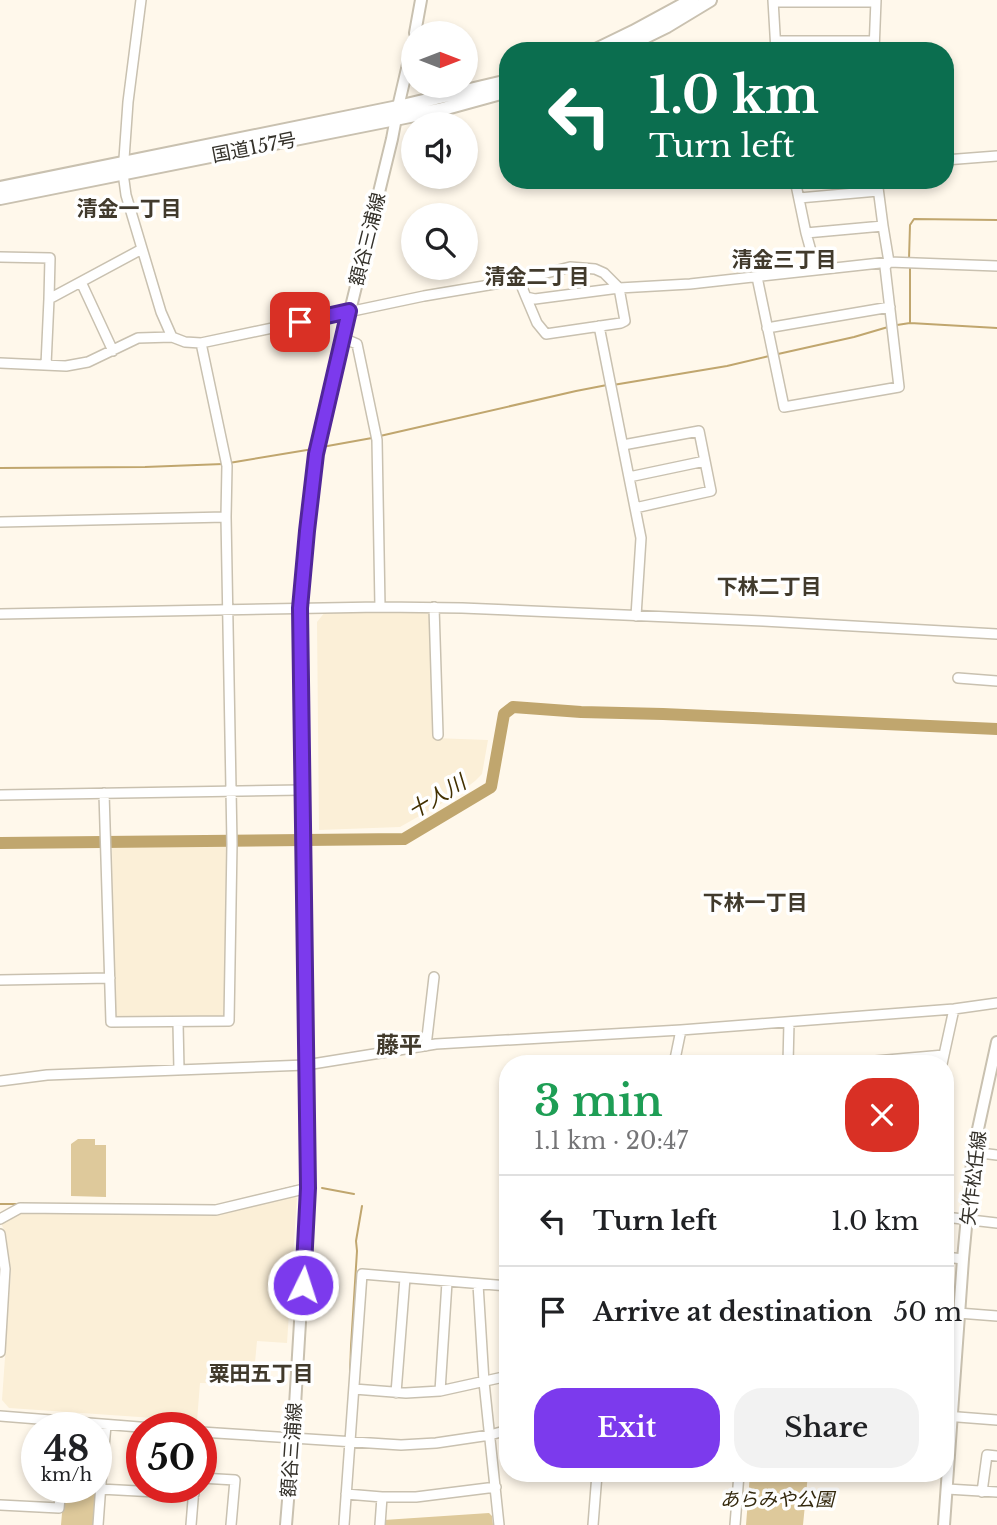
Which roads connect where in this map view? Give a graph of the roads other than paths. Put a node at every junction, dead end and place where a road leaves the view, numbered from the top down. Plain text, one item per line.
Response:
1 (141, 0) edge
2 (421, 0) edge
3 (692, 0) edge
4 (710, 0) edge
5 (773, 1) edge
6 (876, 1) edge
7 (417, 21) edge
8 (612, 42) edge
9 (634, 42) edge
10 (776, 42) edge
11 (874, 42) edge
12 (499, 84) edge
13 (499, 93) edge
14 (401, 96) edge
15 (397, 113) junction
16 (997, 156) edge
17 (954, 159) edge
18 (124, 168) junction
19 (0, 188) edge
20 (798, 189) edge
21 (878, 191) joint
22 (0, 198) edge
23 (799, 198) junction
24 (883, 226) junction
25 (806, 233) junction
26 (142, 249) junction
27 (0, 257) edge
28 (893, 262) junction
29 (997, 266) edge
30 (817, 269) junction
31 (757, 276) junction
32 (519, 280) junction
33 (81, 282) junction
34 (619, 288) junction
35 (526, 298) junction
36 (48, 299) junction
37 (890, 307) junction
38 (349, 311) junction
39 (599, 326) junction
40 (767, 328) junction
41 (172, 337) junction
42 (343, 338) junction
43 (201, 343) junction
44 (113, 351) junction
45 (0, 363) edge
46 (46, 365) junction
47 (623, 445) junction
48 (705, 461) junction
49 (629, 477) junction
50 (635, 508) junction
51 (226, 517) junction
52 (0, 522) edge
53 (380, 607) junction
54 (434, 607) junction
55 (300, 608) junction
56 (229, 609) junction
57 (0, 614) edge
58 (636, 616) junction
59 (997, 635) edge
60 (958, 678) dead end
61 (997, 681) edge
62 (438, 735) dead end
63 (232, 790) junction
64 (302, 790) junction
65 (104, 793) junction
66 (0, 795) edge
67 (434, 977) dead end
68 (110, 978) junction
69 (0, 979) edge
70 (997, 1003) edge
71 (954, 1009) junction
72 (789, 1022) junction
73 (178, 1023) junction
74 (681, 1030) junction
75 (997, 1043) edge
76 (426, 1046) junction
77 (676, 1055) edge
78 (788, 1055) edge
79 (944, 1055) edge
80 (306, 1065) junction
81 (179, 1070) junction
82 (0, 1081) edge
83 (973, 1152) junction
84 (997, 1155) edge
85 (308, 1188) junction
86 (954, 1218) edge
87 (0, 1219) edge
88 (967, 1220) junction
89 (997, 1223) edge
90 (0, 1236) edge
91 (954, 1258) edge
92 (963, 1259) junction
93 (405, 1278) junction
94 (447, 1282) junction
95 (478, 1284) junction
96 (499, 1285) edge
97 (954, 1313) edge
98 (960, 1313) junction
99 (997, 1316) edge
100 (1, 1327) edge
101 (0, 1352) edge
102 (954, 1369) edge
103 (499, 1379) edge
104 (484, 1382) junction
105 (354, 1389) junction
106 (440, 1391) junction
107 (396, 1392) junction
108 (0, 1416) edge
109 (954, 1416) edge
110 (21, 1418) edge
111 (997, 1420) edge
112 (499, 1432) edge
113 (217, 1433) edge
114 (490, 1434) junction
115 (293, 1439) junction
116 (349, 1442) junction
117 (997, 1456) edge
118 (217, 1479) edge
119 (596, 1482) edge
120 (738, 1482) edge
121 (947, 1482) edge
122 (496, 1487) junction
123 (947, 1489) junction
124 (982, 1492) junction
125 (997, 1492) edge
126 (346, 1494) junction
127 (382, 1497) junction
128 (60, 1503) edge
129 (99, 1503) edge
130 (193, 1503) edge
131 (0, 1505) edge
132 (98, 1525) edge
133 (191, 1525) edge
134 (231, 1525) edge
135 (286, 1525) edge
136 (344, 1525) edge
137 (380, 1525) edge
138 (499, 1525) edge
139 (593, 1525) edge
140 (735, 1525) edge
141 (944, 1525) edge

1 - 18 street
2 - 7 main road
3 - 8 highway
4 - 9 highway
5 - 6 street
5 - 10 street
6 - 11 street
12 - 15 highway, 国道157号
13 - 15 highway, 国道157号
14 - 15 main road, 額谷三浦線
15 - 18 highway, 国道157号
15 - 38 main road, 額谷三浦線
16 - 17 street
18 - 19 highway, 国道157号
18 - 22 highway, 国道157号
18 - 26 street
20 - 23 street
21 - 23 street
21 - 24 street
23 - 25 street
24 - 25 street
24 - 28 street
25 - 30 street
26 - 33 street
26 - 41 street
27 - 36 street
28 - 29 street
28 - 30 street
28 - 37 street
30 - 31 street
31 - 34 street
31 - 40 street
32 - 34 street
32 - 35 street
32 - 38 street
33 - 36 street
33 - 44 street
34 - 35 street
34 - 39 street
35 - 39 street
36 - 46 street
37 - 40 street
37 - 40 street
38 - 42 main road, 額谷三浦線
38 - 43 street
39 - 47 street
41 - 43 street
41 - 44 street
42 - 53 street
42 - 55 main road, 額谷三浦線
43 - 51 street
44 - 46 street
45 - 46 street
47 - 48 street
47 - 49 street
48 - 49 street
48 - 50 street
49 - 50 street
50 - 58 street
51 - 52 street
51 - 56 street
53 - 54 street
53 - 55 street
54 - 58 street
54 - 62 street
55 - 56 street
55 - 64 main road, 額谷三浦線
56 - 57 street
56 - 63 street
58 - 59 street
60 - 61 street
63 - 64 street
63 - 65 street
63 - 73 street
64 - 80 main road, 額谷三浦線
65 - 66 street
65 - 68 street
67 - 76 street
68 - 69 street
68 - 73 street
70 - 71 street
71 - 72 street
71 - 79 street
72 - 74 street
72 - 78 street
73 - 81 street
74 - 76 street
74 - 77 street
75 - 83 main road, 矢作松任線
76 - 80 street
80 - 81 street
80 - 85 main road, 額谷三浦線
81 - 82 street
83 - 84 street
83 - 88 main road, 矢作松任線
85 - 87 street
85 - 115 main road, 額谷三浦線
86 - 88 street
88 - 89 street
88 - 92 main road, 矢作松任線
90 - 100 street
91 - 92 street
92 - 98 main road, 矢作松任線
93 - 94 street
93 - 105 street
93 - 107 street
94 - 95 street
94 - 106 street
95 - 96 street
95 - 104 street
97 - 98 street
98 - 99 street
98 - 102 main road, 矢作松任線
100 - 101 street
103 - 104 street
104 - 106 street
104 - 114 street
105 - 107 street
105 - 116 street
106 - 107 street
108 - 110 street
109 - 111 street
112 - 114 street
113 - 115 street
114 - 116 street
114 - 122 street
115 - 116 street
115 - 135 main road, 額谷三浦線
116 - 126 street
117 - 124 street
118 - 134 street
119 - 139 street
120 - 140 street
121 - 123 main road, 矢作松任線
122 - 127 street
122 - 138 street
123 - 124 street
123 - 141 main road, 矢作松任線
124 - 125 street
126 - 127 street
126 - 136 street
127 - 137 street
128 - 131 street
129 - 132 street
130 - 133 street

